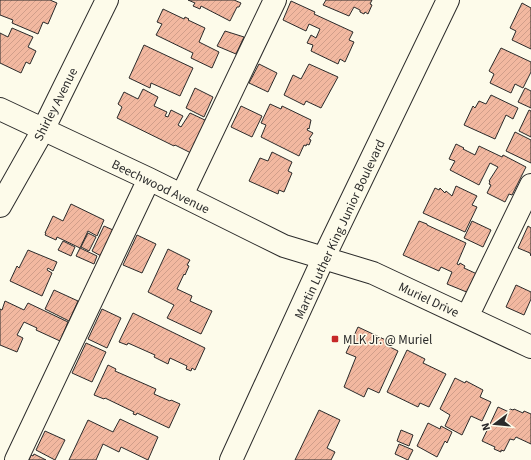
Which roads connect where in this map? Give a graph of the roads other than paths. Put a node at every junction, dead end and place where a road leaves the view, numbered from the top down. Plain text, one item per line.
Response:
1 (106, 0) edge
2 (275, 0) edge
3 (448, 0) edge
4 (0, 109) edge
5 (43, 130) junction
6 (149, 179) junction
7 (531, 185) edge
8 (182, 196) junction
9 (0, 206) edge
10 (324, 257) junction
11 (467, 317) junction
12 (531, 347) edge
13 (16, 460) edge
14 (231, 460) edge

1 - 5 street, Shirley Avenue
2 - 8 street
3 - 10 street, Martin Luther King Junior Boulevard
4 - 5 street, Beechwood Avenue
5 - 6 street, Beechwood Avenue
5 - 9 street, Shirley Avenue
6 - 8 street, Beechwood Avenue
6 - 13 street
7 - 11 street
8 - 10 street, Beechwood Avenue
10 - 11 street, Muriel Drive
10 - 14 street, Martin Luther King Junior Boulevard
11 - 12 street, Muriel Drive

